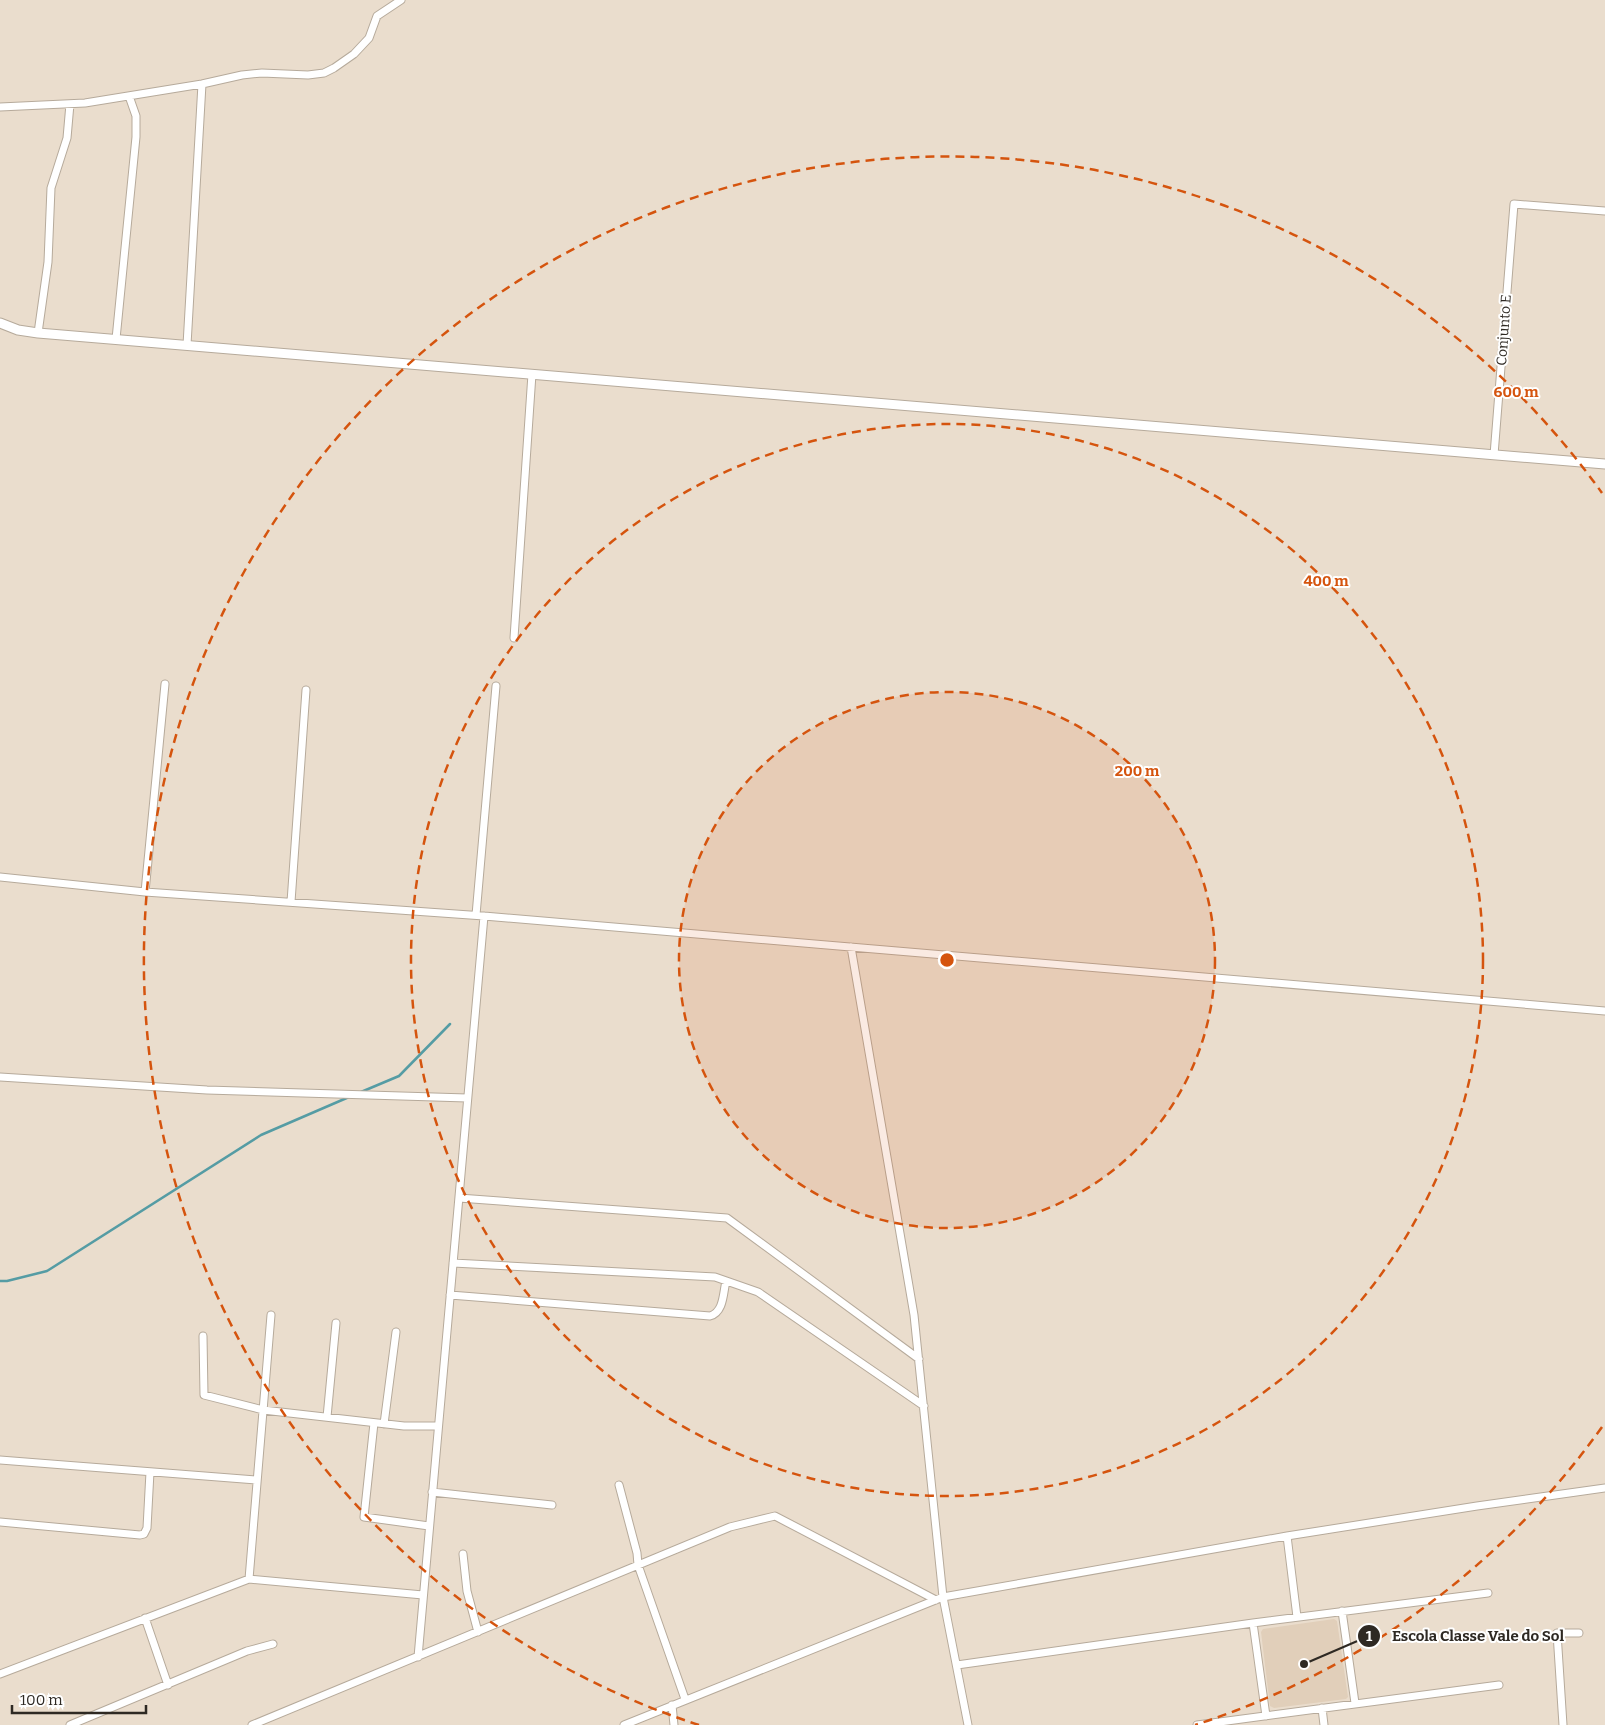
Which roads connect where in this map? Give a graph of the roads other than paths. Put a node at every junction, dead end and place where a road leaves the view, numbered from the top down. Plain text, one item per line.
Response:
1 (401, 0) edge
2 (202, 84) junction
3 (129, 96) junction
4 (70, 104) junction
5 (0, 107) edge
6 (1605, 211) edge
7 (0, 322) edge
8 (38, 332) junction
9 (116, 339) junction
10 (187, 345) junction
11 (532, 374) junction
12 (1494, 455) junction
13 (1605, 464) edge
14 (514, 638) dead end
15 (165, 684) dead end
16 (496, 686) dead end
17 (306, 690) dead end
18 (0, 876) edge
19 (145, 892) junction
20 (291, 902) junction
21 (480, 915) junction
22 (850, 947) junction
23 (1605, 1010) edge
24 (0, 1077) edge
25 (468, 1098) junction
26 (459, 1198) junction
27 (453, 1263) junction
28 (726, 1281) junction
29 (450, 1295) junction
30 (271, 1314) dead end
31 (336, 1324) dead end
32 (396, 1332) dead end
33 (203, 1336) dead end
34 (919, 1359) junction
35 (924, 1406) junction
36 (263, 1410) junction
37 (327, 1417) junction
38 (374, 1422) junction
39 (384, 1424) junction
40 (438, 1426) junction
41 (0, 1460) edge
42 (150, 1472) junction
43 (257, 1480) junction
44 (619, 1485) dead end
45 (1605, 1488) edge
46 (432, 1492) junction
47 (552, 1505) dead end
48 (0, 1522) edge
49 (429, 1526) junction
50 (1287, 1536) junction
51 (463, 1554) dead end
52 (638, 1565) junction
53 (249, 1579) junction
54 (1488, 1592) dead end
55 (423, 1595) junction
56 (939, 1598) junction
57 (1342, 1612) junction
58 (1297, 1617) junction
59 (145, 1618) junction
60 (1253, 1623) junction
61 (478, 1632) junction
62 (1579, 1633) dead end
63 (274, 1644) dead end
64 (418, 1657) junction
65 (957, 1665) junction
66 (0, 1674) edge
67 (168, 1685) junction
68 (1499, 1685) dead end
69 (685, 1700) junction
70 (1355, 1703) junction
71 (672, 1705) junction
72 (1322, 1708) junction
73 (1266, 1716) junction
74 (70, 1725) edge
75 (252, 1725) edge
76 (624, 1725) edge
77 (674, 1725) edge
78 (968, 1725) edge
79 (1197, 1725) edge
80 (1324, 1725) edge
81 (1563, 1725) edge

1 - 2 street
2 - 3 street
2 - 10 street
3 - 4 street
3 - 9 street
4 - 5 street
4 - 8 street
6 - 12 street, Conjunto E
7 - 8 street
8 - 9 street
9 - 10 street
10 - 11 street
11 - 12 street
11 - 14 street
12 - 13 street
15 - 19 street
16 - 21 street
17 - 20 street
18 - 19 street
19 - 20 street
20 - 21 street
21 - 22 street
21 - 25 street
22 - 23 street
22 - 34 street
24 - 25 street
25 - 26 street
26 - 27 street
26 - 34 street
27 - 28 street
27 - 29 street
28 - 29 street
28 - 35 street
29 - 40 street
30 - 36 street
31 - 37 street
32 - 39 street
33 - 36 street
34 - 35 street
35 - 56 street
36 - 37 street
36 - 43 street
37 - 38 street
38 - 39 street
38 - 49 street
39 - 40 street
40 - 46 street
41 - 42 street
42 - 43 street
42 - 48 street
43 - 53 street
44 - 52 street
45 - 50 street
46 - 47 street
46 - 49 street
49 - 55 street
50 - 56 street
50 - 58 street
51 - 61 street
52 - 56 street
52 - 61 street
52 - 69 street
53 - 55 street
53 - 59 street
54 - 57 street
55 - 64 street
56 - 65 street
56 - 69 street
57 - 58 street
57 - 70 street
58 - 60 street
59 - 66 street
59 - 67 street
60 - 65 street
60 - 73 street
61 - 64 street
62 - 81 street
63 - 67 street
64 - 75 street
65 - 78 street
67 - 74 street
68 - 70 street
69 - 71 street
70 - 72 street
71 - 76 street
71 - 77 street
72 - 73 street
72 - 80 street
73 - 79 street

